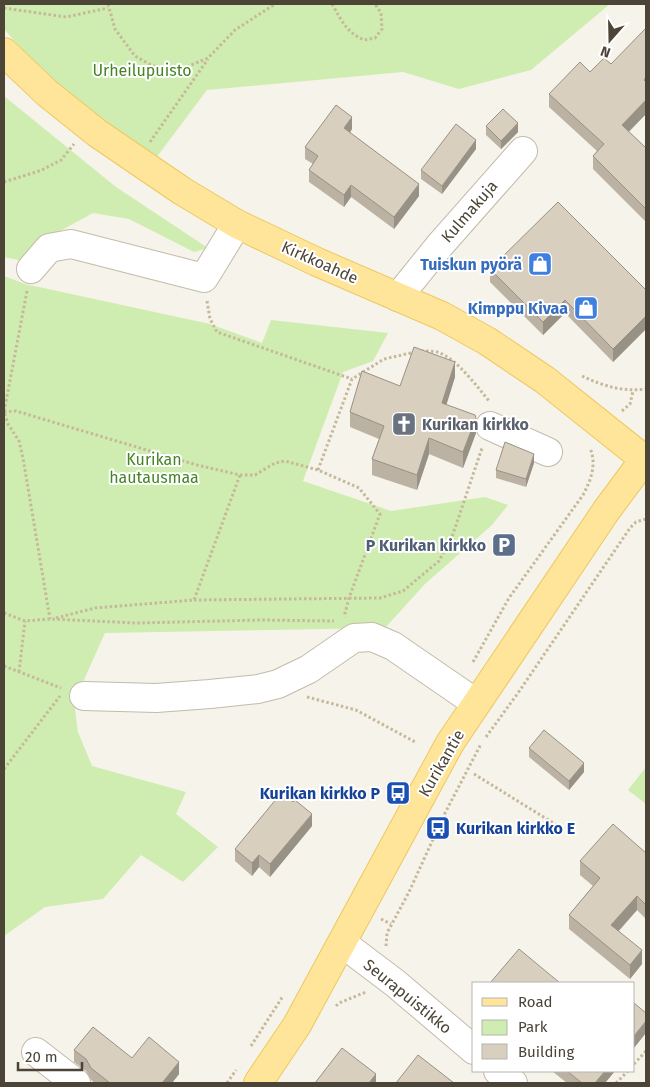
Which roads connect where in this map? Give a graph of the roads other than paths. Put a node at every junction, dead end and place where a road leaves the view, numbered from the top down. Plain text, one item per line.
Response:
1 (4, 52) edge
2 (523, 150) dead end
3 (237, 224) junction
4 (31, 268) road end
5 (398, 296) junction
6 (490, 426) road end
7 (548, 452) dead end
8 (646, 459) edge
9 (84, 696) dead end
10 (476, 703) junction
11 (342, 943) junction
12 (472, 1048) edge
13 (36, 1052) dead end
14 (499, 1072) edge
15 (76, 1083) edge
16 (258, 1083) edge
17 (513, 1083) edge

1 - 3 main road, Kirkkoahde
2 - 5 street, Kulmakuja
3 - 4 street
3 - 5 main road, Kirkkoahde
5 - 8 main road, Kirkkoahde
6 - 7 street
8 - 10 main road, Kurikantie
9 - 10 street
10 - 11 main road, Kurikantie
11 - 12 street, Seurapuistikko
11 - 16 main road, Kurikantie
13 - 15 street
14 - 17 street

